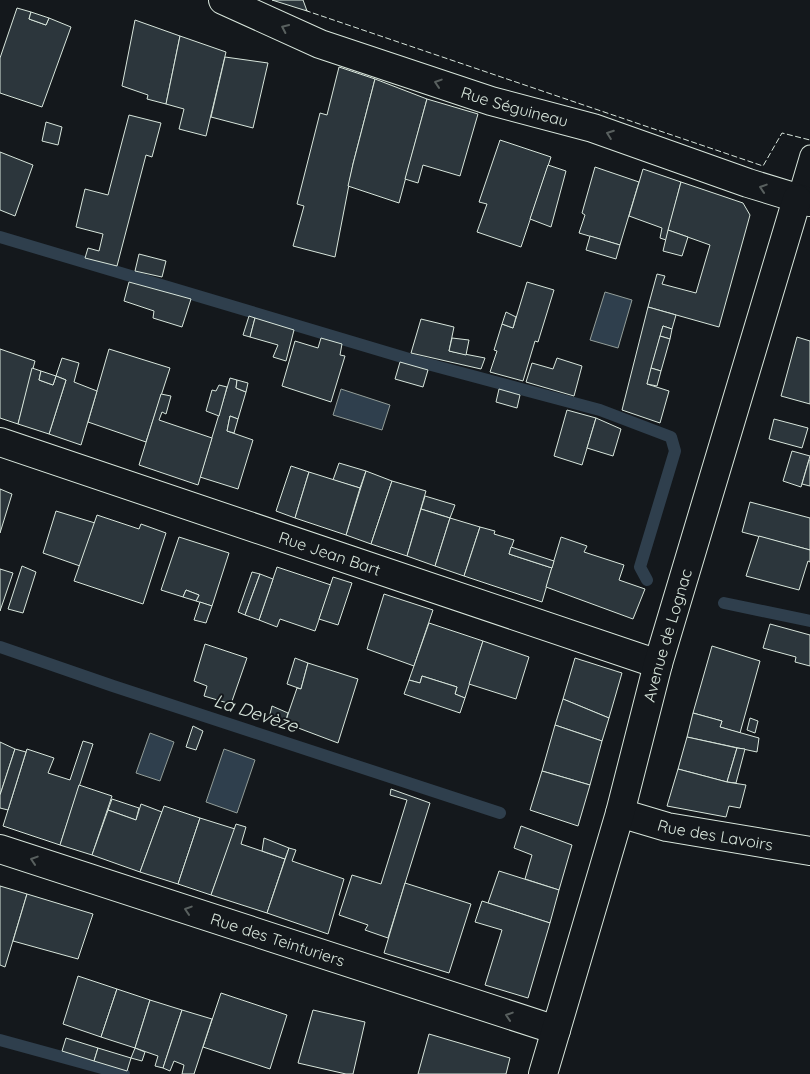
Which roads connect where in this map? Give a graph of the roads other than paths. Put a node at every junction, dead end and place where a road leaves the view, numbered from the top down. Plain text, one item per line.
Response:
1 (223, 0) edge
2 (810, 156) edge
3 (804, 201) edge
4 (0, 442) edge
5 (658, 664) junction
6 (620, 813) junction
7 (0, 848) edge
8 (810, 851) edge
9 (556, 1030) junction
10 (543, 1074) edge

3 -> 1 street, Rue Séguineau
2 - 3 lane
3 - 5 street, Avenue de Lognac
4 - 5 street, Rue Jean Bart
5 - 6 street, Avenue de Lognac
6 - 8 street, Rue des Lavoirs
6 - 9 street, Avenue de Lognac
9 -> 7 street, Rue des Teinturiers
9 - 10 street, Avenue de Lognac

